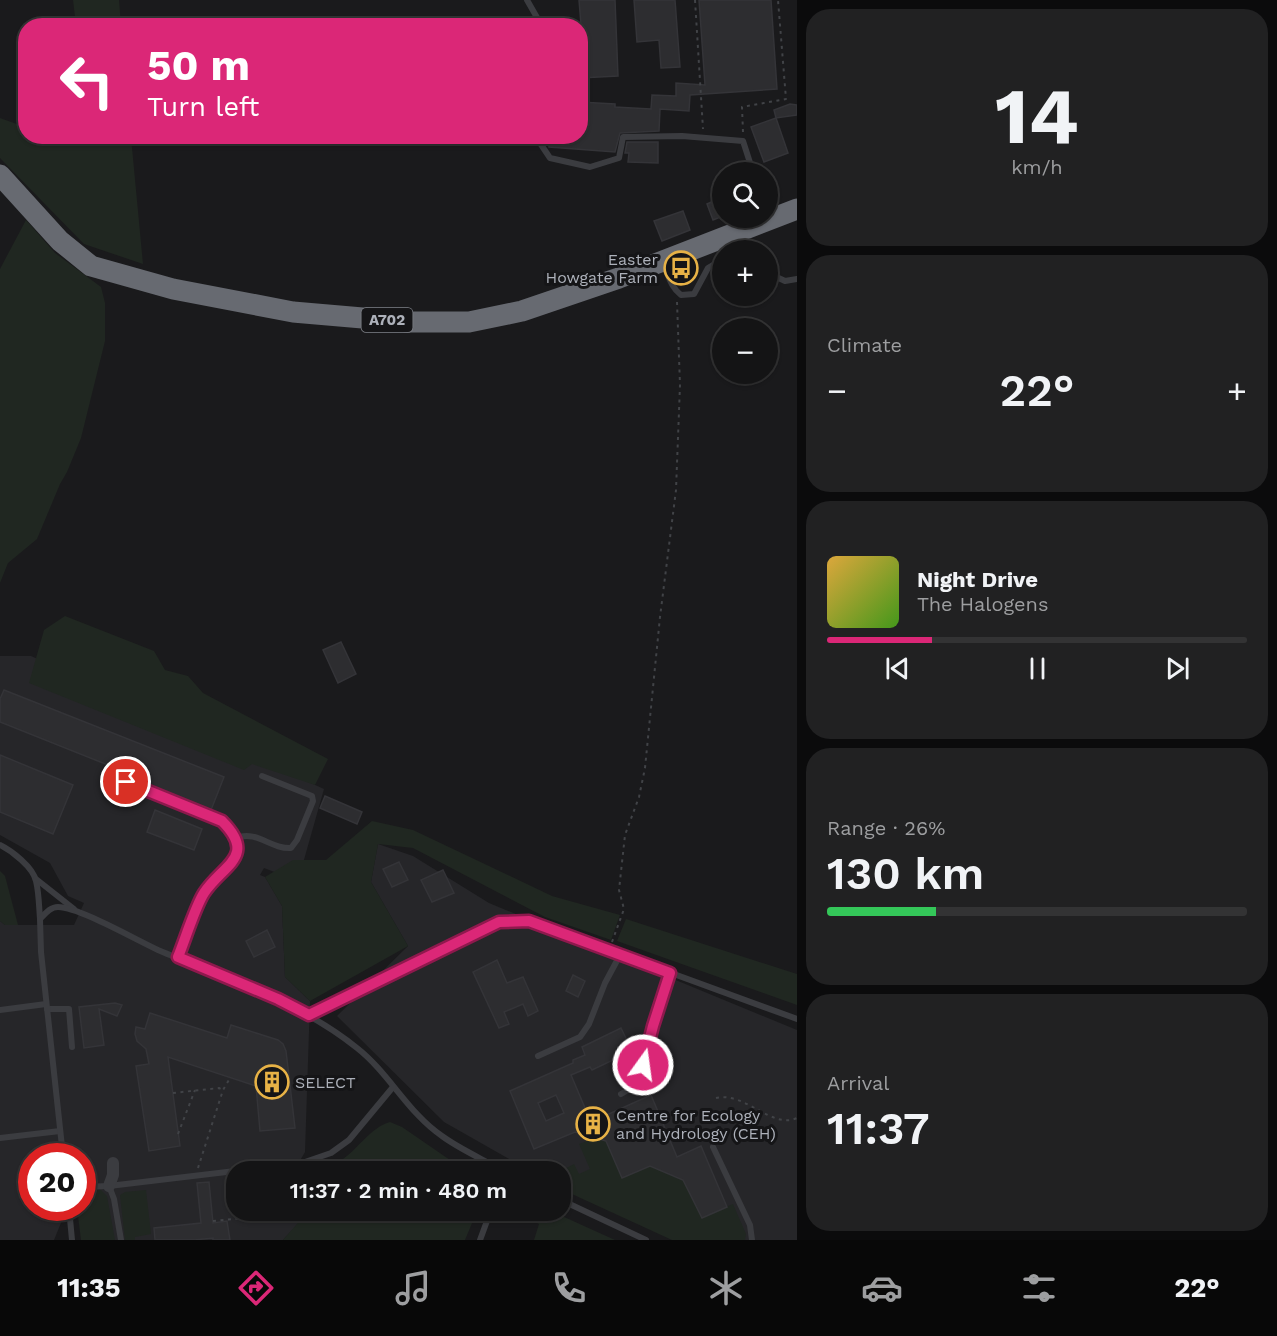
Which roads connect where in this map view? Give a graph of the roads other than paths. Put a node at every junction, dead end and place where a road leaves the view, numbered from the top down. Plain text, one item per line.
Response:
1 (527, 0) edge
2 (537, 18) edge
3 (541, 144) edge
4 (750, 162) edge
5 (0, 175) edge
6 (778, 209) edge
7 (797, 209) edge
8 (732, 228) edge
9 (662, 261) junction
10 (712, 266) edge
11 (778, 278) edge
12 (797, 279) edge
13 (262, 776) dead end
14 (126, 782) dead end
15 (235, 838) junction
16 (0, 844) edge
17 (36, 879) junction
18 (76, 911) junction
19 (40, 919) junction
20 (621, 955) junction
21 (178, 957) junction
22 (670, 973) junction
23 (47, 1006) junction
24 (0, 1010) edge
25 (309, 1015) junction
26 (797, 1019) edge
27 (72, 1047) dead end
28 (538, 1056) dead end
29 (393, 1087) junction
30 (621, 1094) dead end
31 (60, 1131) junction
32 (0, 1138) edge
33 (61, 1143) edge
34 (713, 1147) dead end
35 (486, 1161) edge
36 (112, 1163) dead end
37 (96, 1186) edge
38 (109, 1186) junction
39 (571, 1205) edge
40 (70, 1221) edge
41 (487, 1221) edge
42 (482, 1233) junction
43 (490, 1235) dead end
44 (72, 1240) edge
45 (121, 1240) edge
46 (480, 1240) edge
47 (646, 1240) edge
48 (752, 1240) edge

1 - 2 lane
3 - 4 lane
5 - 9 highway, A702
6 - 7 highway, A702
8 - 9 highway, A702
9 - 10 lane
11 - 12 lane
13 - 15 lane
14 - 15 lane
15 - 21 lane
16 - 17 lane
17 - 18 lane
17 - 19 lane
18 - 19 lane
18 - 21 lane
19 - 23 lane
20 - 22 lane
20 - 25 lane
20 - 28 lane
21 - 25 lane
22 - 26 lane
22 - 30 lane
23 - 24 lane
23 - 27 lane
23 - 31 lane
25 - 29 lane
29 - 35 lane
29 - 38 lane
31 - 32 lane
31 - 33 lane
34 - 48 lane
36 - 38 street
37 - 38 lane
38 - 45 lane
39 - 47 lane
40 - 44 lane
41 - 42 lane
42 - 43 lane
42 - 46 lane

